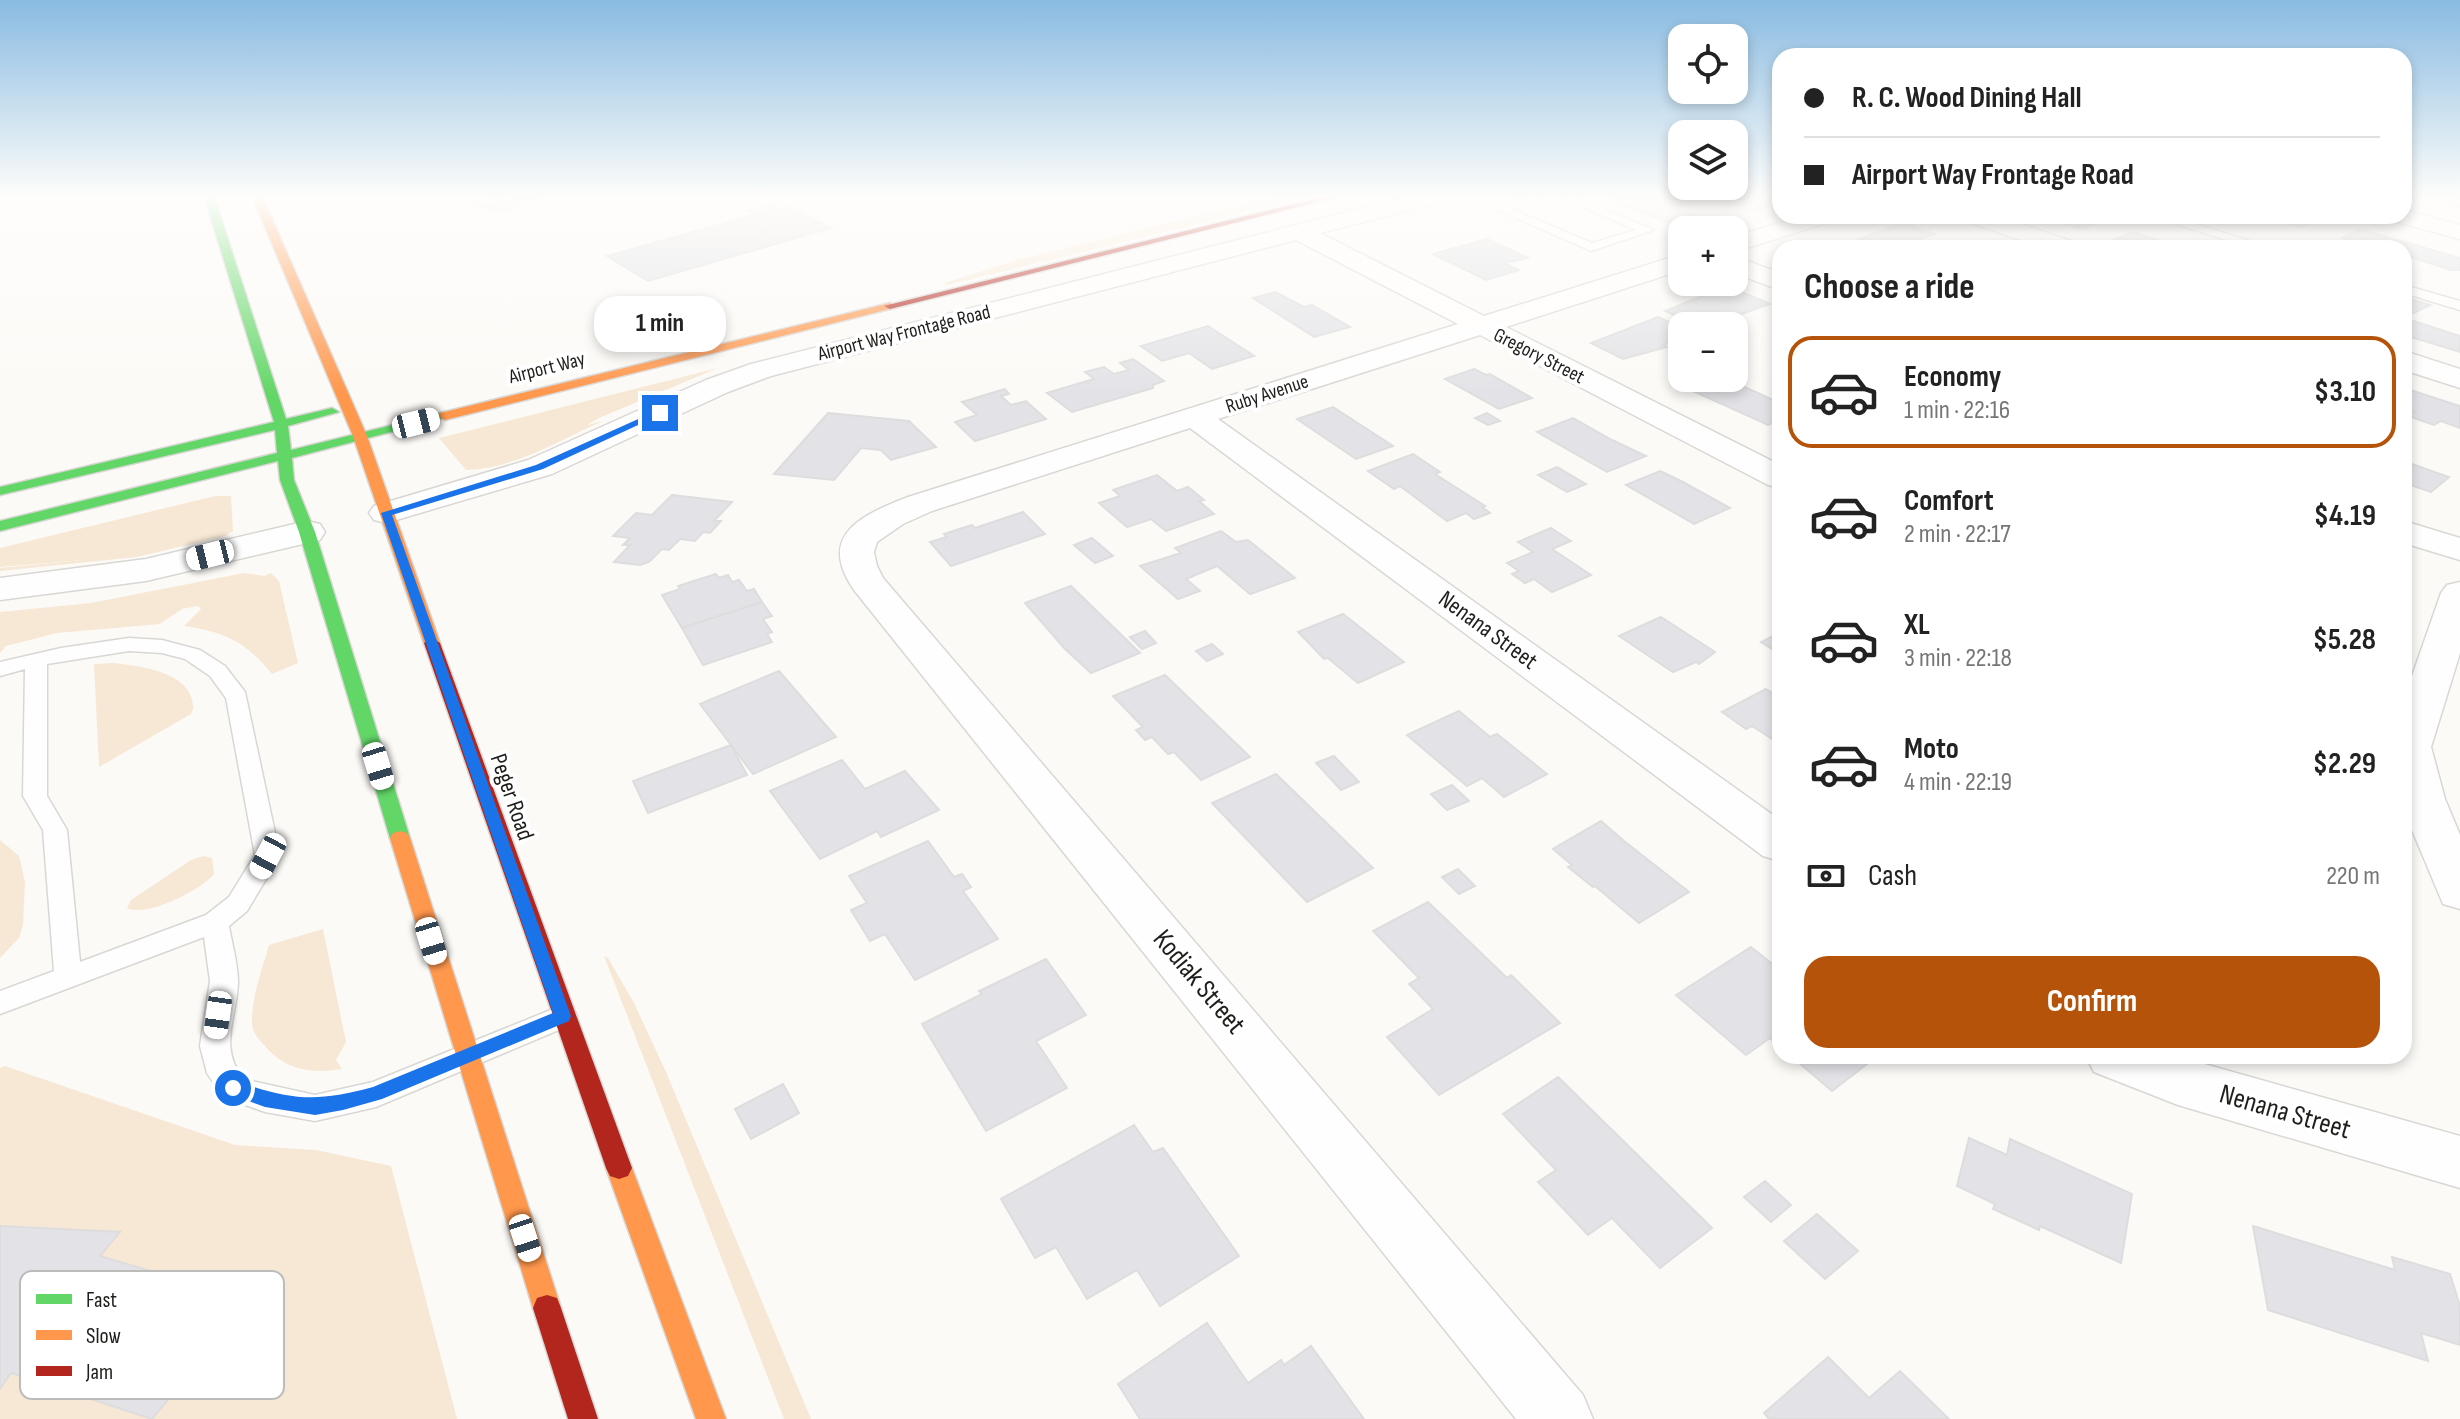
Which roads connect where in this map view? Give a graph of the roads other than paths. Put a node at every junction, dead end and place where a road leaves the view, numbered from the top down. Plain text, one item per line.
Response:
1 (230, 262) edge
2 (288, 262) edge
3 (1067, 262) edge
4 (1181, 262) edge
5 (1357, 262) edge
6 (1668, 266) edge
7 (1748, 269) edge
8 (1772, 279) edge
9 (2412, 291) edge
10 (2460, 306) edge
11 (1479, 325) junction
12 (2412, 363) edge
13 (2460, 379) edge
14 (356, 407) junction
15 (1195, 417) junction
16 (281, 424) junction
17 (360, 436) junction
18 (284, 455) junction
19 (1772, 474) edge
20 (0, 491) edge
21 (386, 513) junction
22 (0, 526) edge
23 (307, 532) junction
24 (2412, 534) edge
25 (858, 539) joint
26 (2460, 549) edge
27 (0, 589) edge
28 (2460, 593) edge
29 (36, 659) junction
30 (0, 669) edge
31 (2412, 729) edge
32 (2412, 766) edge
33 (1772, 838) edge
34 (2460, 891) edge
35 (215, 922) junction
36 (68, 977) junction
37 (0, 1003) edge
38 (563, 1016) junction
39 (467, 1057) junction
40 (2134, 1064) edge
41 (2460, 1162) edge
42 (583, 1419) edge
43 (711, 1419) edge
44 (1559, 1419) edge

1 - 16 main road
2 - 14 main road, Peger Road
3 - 17 main road, Airport Way
4 - 21 street, Airport Way Frontage Road
5 - 11 street, Gregory Street
6 - 11 street, Ruby Avenue
7 - 8 street
9 - 10 lane
11 - 15 street, Ruby Avenue
11 - 19 street, Gregory Street
12 - 13 street
14 - 16 main road
14 - 17 main road, Peger Road
15 - 25 street, Ruby Avenue
15 - 33 street, Nenana Street
16 - 18 main road
16 - 20 main road
17 - 18 main road, Airport Way
17 - 21 main road, Peger Road
18 - 22 main road, Airport Way
18 - 23 main road
21 - 38 main road, Peger Road
23 - 27 street
23 - 39 main road
24 - 26 street
25 - 44 street, Kodiak Street
28 - 31 street
29 - 30 lane
29 - 35 lane
29 - 36 lane
32 - 34 street
35 - 36 lane
35 - 39 lane
36 - 37 lane
38 - 39 lane
38 - 43 main road, Peger Road
39 - 42 main road
40 - 41 street, Nenana Street

